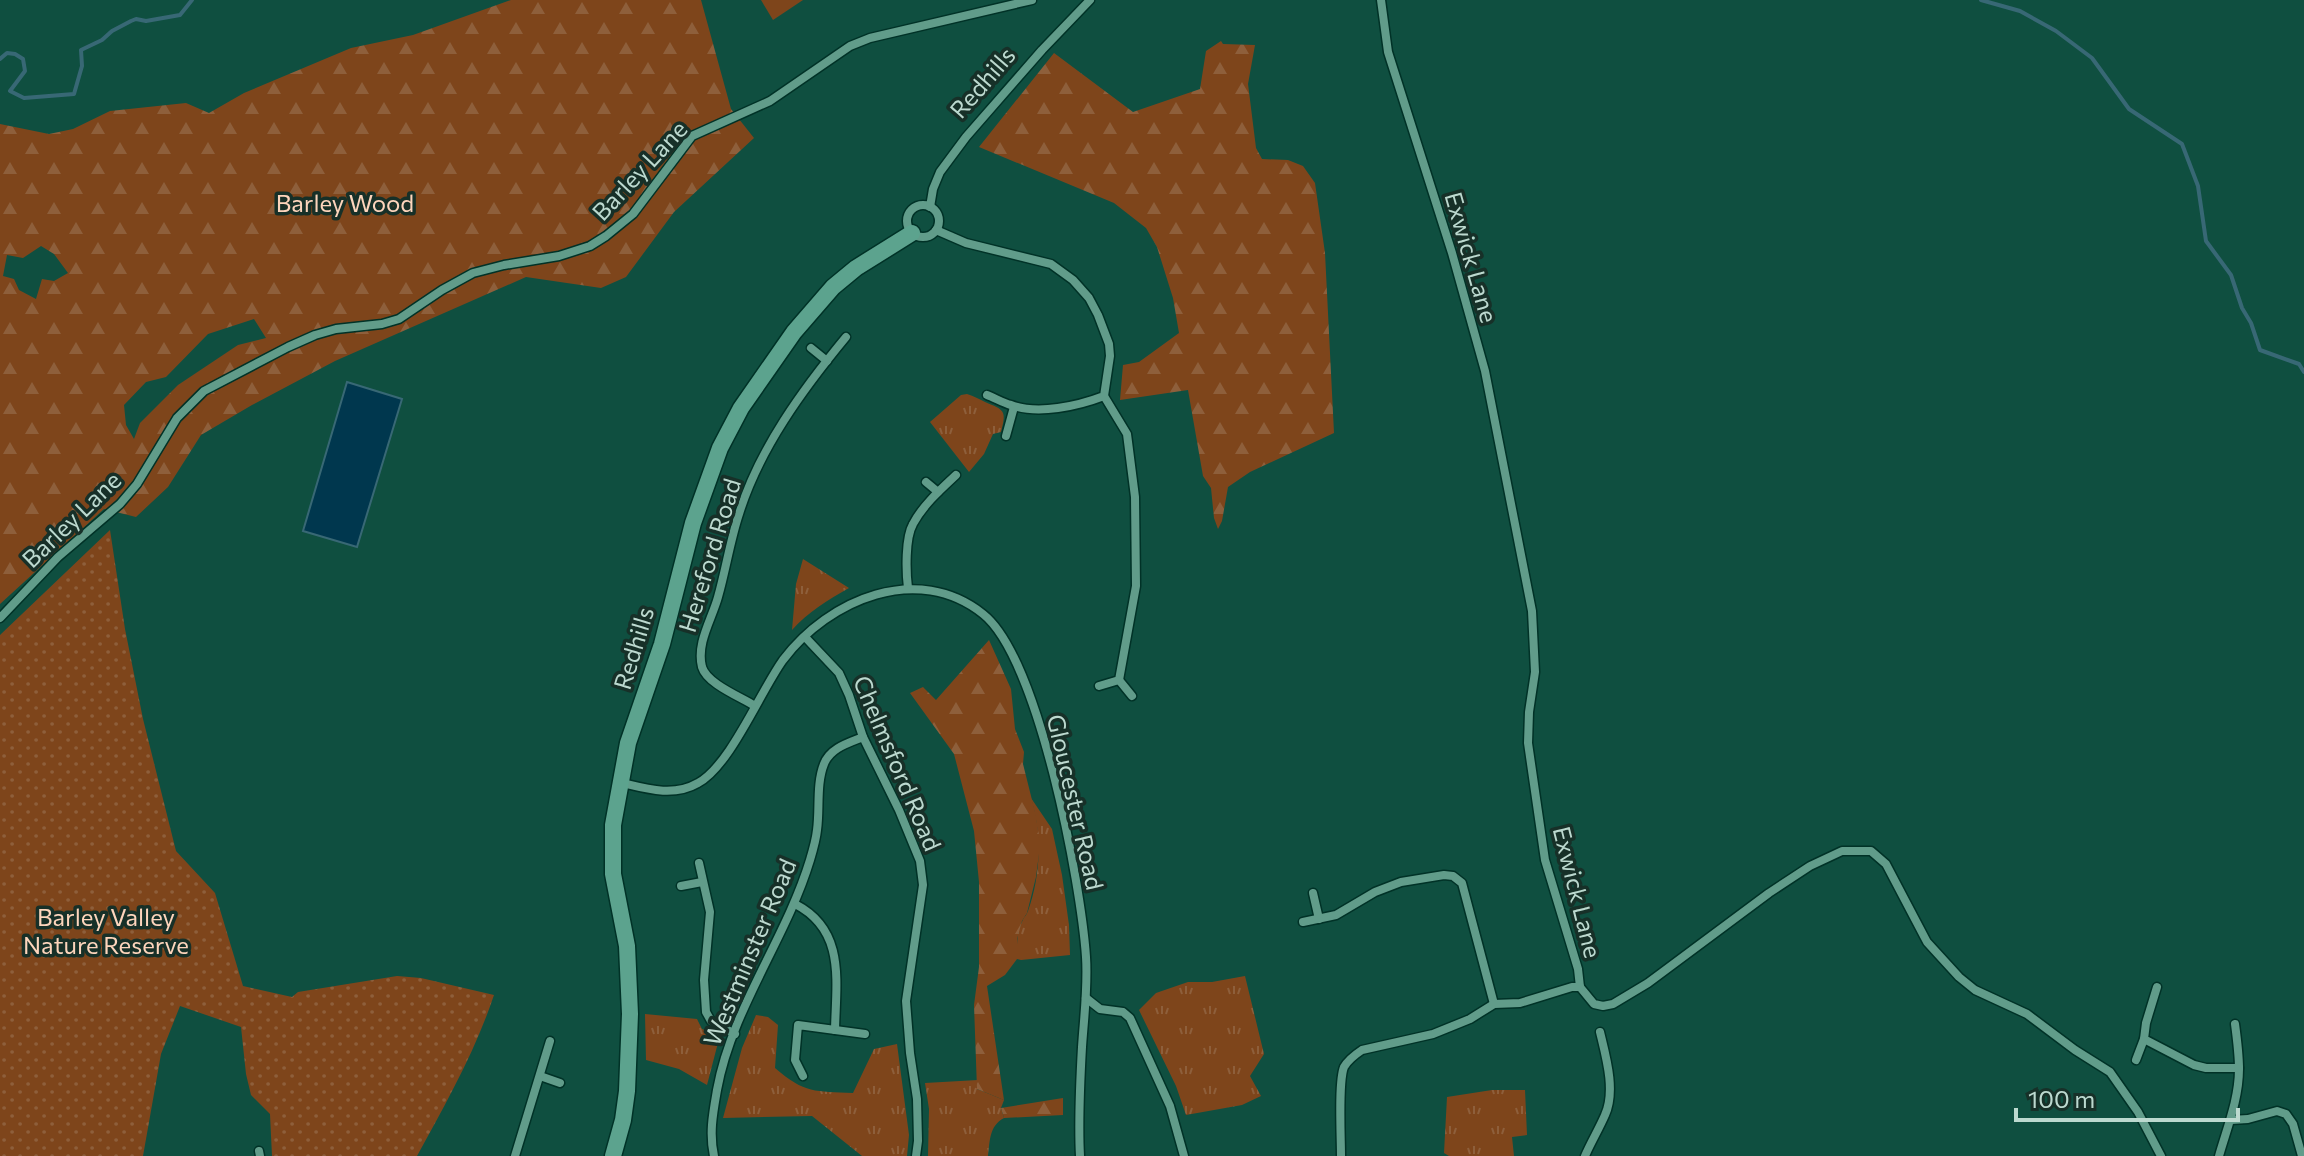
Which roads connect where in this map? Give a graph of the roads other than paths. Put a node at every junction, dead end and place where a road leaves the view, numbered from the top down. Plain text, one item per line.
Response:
1 (1032, 0) edge
2 (1090, 0) edge
3 (1381, 0) edge
4 (930, 207) junction
5 (936, 230) junction
6 (912, 233) junction
7 (846, 337) dead end
8 (811, 348) dead end
9 (827, 361) junction
10 (987, 395) dead end
11 (1104, 396) junction
12 (1014, 407) junction
13 (1006, 436) dead end
14 (956, 475) dead end
15 (926, 482) dead end
16 (938, 492) junction
17 (908, 588) junction
18 (0, 618) edge
19 (805, 637) junction
20 (1119, 680) junction
21 (1099, 686) dead end
22 (1132, 696) dead end
23 (755, 706) junction
24 (863, 737) junction
25 (622, 783) junction
26 (699, 863) dead end
27 (702, 882) junction
28 (681, 886) dead end
29 (1313, 893) dead end
30 (795, 904) junction
31 (1319, 919) junction
32 (1303, 922) dead end
33 (1580, 987) junction
34 (2157, 987) dead end
35 (1086, 998) junction
36 (1494, 1004) junction
37 (2235, 1024) dead end
38 (835, 1030) junction
39 (1600, 1032) dead end
40 (735, 1034) junction
41 (865, 1034) dead end
42 (2144, 1039) junction
43 (550, 1041) dead end
44 (2136, 1060) dead end
45 (2239, 1068) junction
46 (540, 1076) junction
47 (803, 1076) dead end
48 (560, 1083) dead end
49 (2231, 1120) junction
50 (515, 1156) edge
51 (613, 1156) edge
52 (714, 1156) edge
53 (916, 1156) edge
54 (1080, 1156) edge
55 (1184, 1156) edge
56 (1341, 1156) edge
57 (1585, 1156) edge
58 (2161, 1156) edge
59 (2219, 1156) edge
60 (2302, 1156) edge

1 - 18 street, Barley Lane
2 - 4 street, Redhills
3 - 33 street, Exwick Lane
4 - 5 street
4 - 6 street, Redhills
5 - 6 street, Redhills
5 - 11 street
6 - 25 street, Redhills
7 - 9 street, Hereford Road
8 - 9 street
9 - 23 street, Hereford Road
10 - 12 street
11 - 12 street
11 - 20 street
12 - 13 street
14 - 16 street
15 - 16 street
16 - 17 street
17 - 19 street
17 - 35 street, Gloucester Road
19 - 23 street
19 - 24 street, Chelmsford Road
20 - 21 street
20 - 22 street
23 - 25 street
24 - 30 street, Westminster Road
24 - 53 street, Chelmsford Road
25 - 51 street, Redhills
26 - 27 street
27 - 28 street
27 - 40 street
29 - 31 street
30 - 38 street
30 - 40 street, Westminster Road
31 - 32 street
31 - 36 street
33 - 36 street
33 - 58 street, Exwick Lane
34 - 42 street
35 - 54 street, Gloucester Road
35 - 55 street
36 - 56 street
37 - 45 street
38 - 41 street
38 - 47 street
39 - 57 street
40 - 52 street, Westminster Road
42 - 44 street
42 - 45 street
43 - 46 street
45 - 49 street
46 - 48 street
46 - 50 street
49 - 59 street
49 - 60 street

